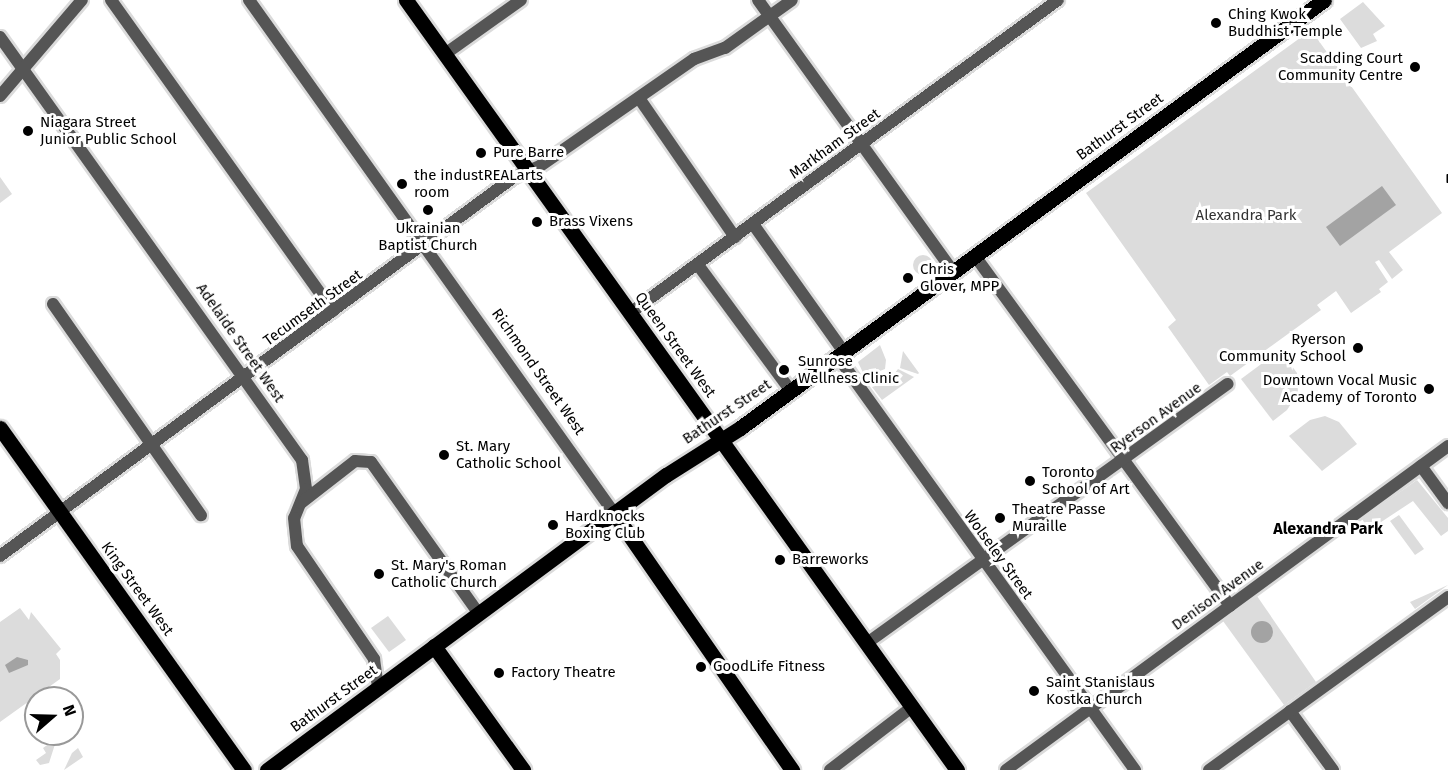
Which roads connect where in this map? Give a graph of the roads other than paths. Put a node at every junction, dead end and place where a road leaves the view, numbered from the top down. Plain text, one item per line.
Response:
1 (82, 0) edge
2 (111, 0) edge
3 (249, 0) edge
4 (406, 0) edge
5 (521, 0) edge
6 (758, 0) edge
7 (792, 0) edge
8 (1058, 0) edge
9 (1324, 0) edge
10 (770, 16) junction
11 (0, 37) edge
12 (445, 54) junction
13 (23, 69) junction
14 (0, 96) edge
15 (639, 98) junction
16 (862, 142) junction
17 (528, 170) junction
18 (753, 224) junction
19 (735, 237) junction
20 (424, 243) junction
21 (975, 256) junction
22 (698, 265) junction
23 (953, 272) junction
24 (53, 304) dead end
25 (333, 311) junction
26 (630, 313) junction
27 (841, 354) junction
28 (243, 378) junction
29 (1228, 384) dead end
30 (791, 391) junction
31 (0, 428) edge
32 (721, 439) junction
33 (153, 445) junction
34 (1448, 446) edge
35 (1125, 458) junction
36 (1421, 466) junction
37 (1448, 503) edge
38 (300, 504) junction
39 (60, 513) junction
40 (614, 513) junction
41 (201, 515) dead end
42 (2, 555) edge
43 (984, 561) junction
44 (1448, 597) edge
45 (1230, 606) junction
46 (478, 614) junction
47 (867, 643) junction
48 (435, 646) junction
49 (378, 688) junction
50 (912, 707) junction
51 (1091, 708) junction
52 (1290, 711) junction
53 (244, 770) edge
54 (267, 770) edge
55 (523, 770) edge
56 (792, 770) edge
57 (830, 770) edge
58 (957, 770) edge
59 (1006, 770) edge
60 (1136, 770) edge
61 (1209, 770) edge
62 (1333, 770) edge

1 - 13 street
2 - 25 street
3 - 20 street, Richmond Street West
4 - 12 main road, Queen Street West
5 - 12 street
6 - 10 street
7 - 10 street, Tecumseth Street
8 - 16 street, Markham Street
9 - 21 main road, Bathurst Street
10 - 15 street, Tecumseth Street
10 - 16 street
11 - 13 street, Adelaide Street West
12 - 17 main road, Queen Street West
13 - 14 street
13 - 28 street, Adelaide Street West
15 - 17 street, Tecumseth Street
15 - 19 street
16 - 18 street, Markham Street
16 - 23 street
17 - 20 street, Tecumseth Street
17 - 26 main road, Queen Street West
18 - 19 street, Markham Street
18 - 27 street, Wolseley Street
19 - 22 street, Markham Street
20 - 25 street, Tecumseth Street
20 - 40 street, Richmond Street West
21 - 23 main road, Bathurst Street
21 - 35 street
22 - 26 street, Markham Street
22 - 30 street
23 - 27 main road, Bathurst Street
24 - 33 street
25 - 28 street, Tecumseth Street
26 - 32 main road, Queen Street West
27 - 30 main road, Bathurst Street
27 - 43 street, Wolseley Street
28 - 33 street, Tecumseth Street
28 - 38 street, Adelaide Street West
29 - 35 street, Ryerson Avenue
30 - 32 main road, Bathurst Street
31 - 39 main road, King Street West
32 - 40 main road, Bathurst Street
32 - 47 main road, Queen Street West
33 - 39 street, Tecumseth Street
33 - 41 street
34 - 36 street, Denison Avenue
35 - 43 street, Ryerson Avenue
35 - 45 street
36 - 37 street
36 - 45 street, Denison Avenue
38 - 46 street
38 - 49 street, Adelaide Street West
39 - 42 street, Tecumseth Street
39 - 53 main road, King Street West
40 - 46 main road, Bathurst Street
40 - 56 main road, Richmond Street West
43 - 47 street, Ryerson Avenue
43 - 51 street, Wolseley Street
44 - 52 street
45 - 51 street, Denison Avenue
46 - 48 main road, Bathurst Street
47 - 50 main road, Queen Street West
48 - 49 main road, Bathurst Street
48 - 55 main road
49 - 54 main road, Bathurst Street
50 - 57 street
50 - 58 main road, Queen Street West
51 - 59 street, Denison Avenue
51 - 60 street, Wolseley Street
52 - 61 street
52 - 62 street

